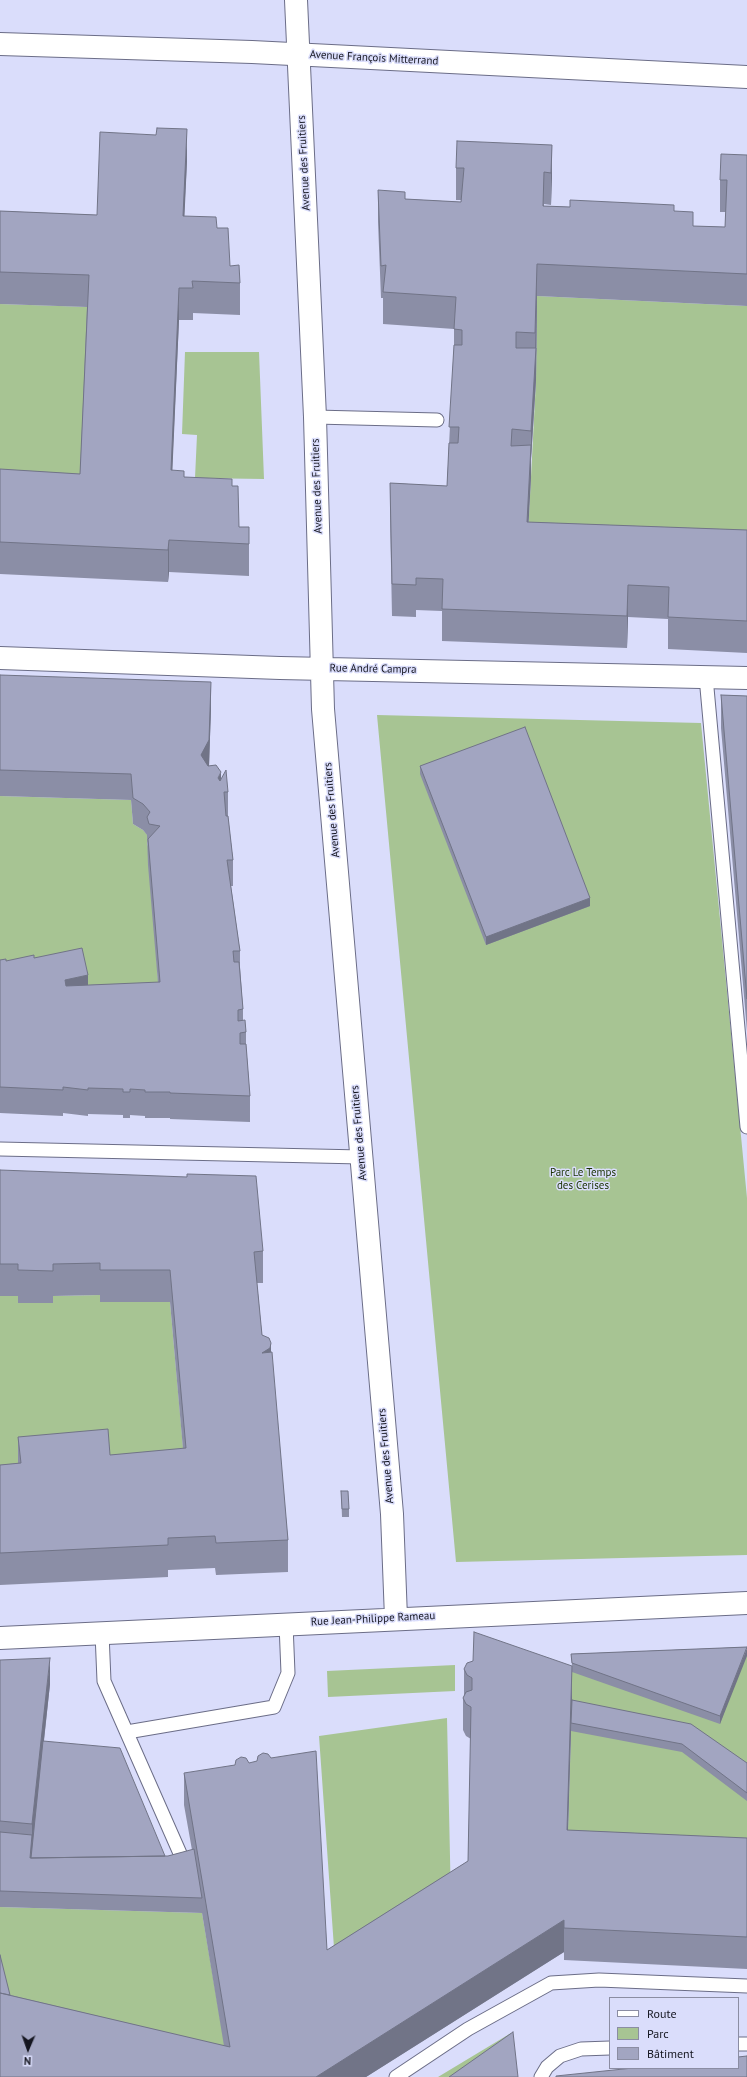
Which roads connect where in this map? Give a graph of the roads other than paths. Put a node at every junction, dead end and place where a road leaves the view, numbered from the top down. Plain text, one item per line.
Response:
1 (296, 0) edge
2 (0, 44) edge
3 (298, 54) junction
4 (747, 78) edge
5 (315, 417) junction
6 (437, 420) dead end
7 (0, 658) edge
8 (322, 668) junction
9 (706, 677) junction
10 (747, 678) edge
11 (747, 1127) edge
12 (0, 1149) edge
13 (361, 1157) junction
14 (747, 1603) edge
15 (396, 1618) junction
16 (286, 1624) junction
17 (102, 1633) junction
18 (0, 1638) edge
19 (127, 1732) junction
20 (186, 1867) edge
21 (747, 1986) edge
22 (609, 2048) edge
23 (396, 2077) edge
24 (541, 2077) edge

1 - 3 street, Avenue des Fruitiers
2 - 3 street, Avenue François Mitterrand
3 - 4 street, Avenue François Mitterrand
3 - 5 street, Avenue des Fruitiers
5 - 6 lane
5 - 8 street, Avenue des Fruitiers
7 - 8 street, Rue André Campra
8 - 9 street, Rue André Campra
8 - 13 street, Avenue des Fruitiers
9 - 10 street, Rue André Campra
9 - 11 lane
12 - 13 lane
13 - 15 street, Avenue des Fruitiers
14 - 15 street, Rue Jean-Philippe Rameau
15 - 16 street, Rue Jean-Philippe Rameau
16 - 17 street, Rue Jean-Philippe Rameau
16 - 19 lane
17 - 18 street, Rue Jean-Philippe Rameau
17 - 19 lane
19 - 20 lane
21 - 23 lane
22 - 24 lane

